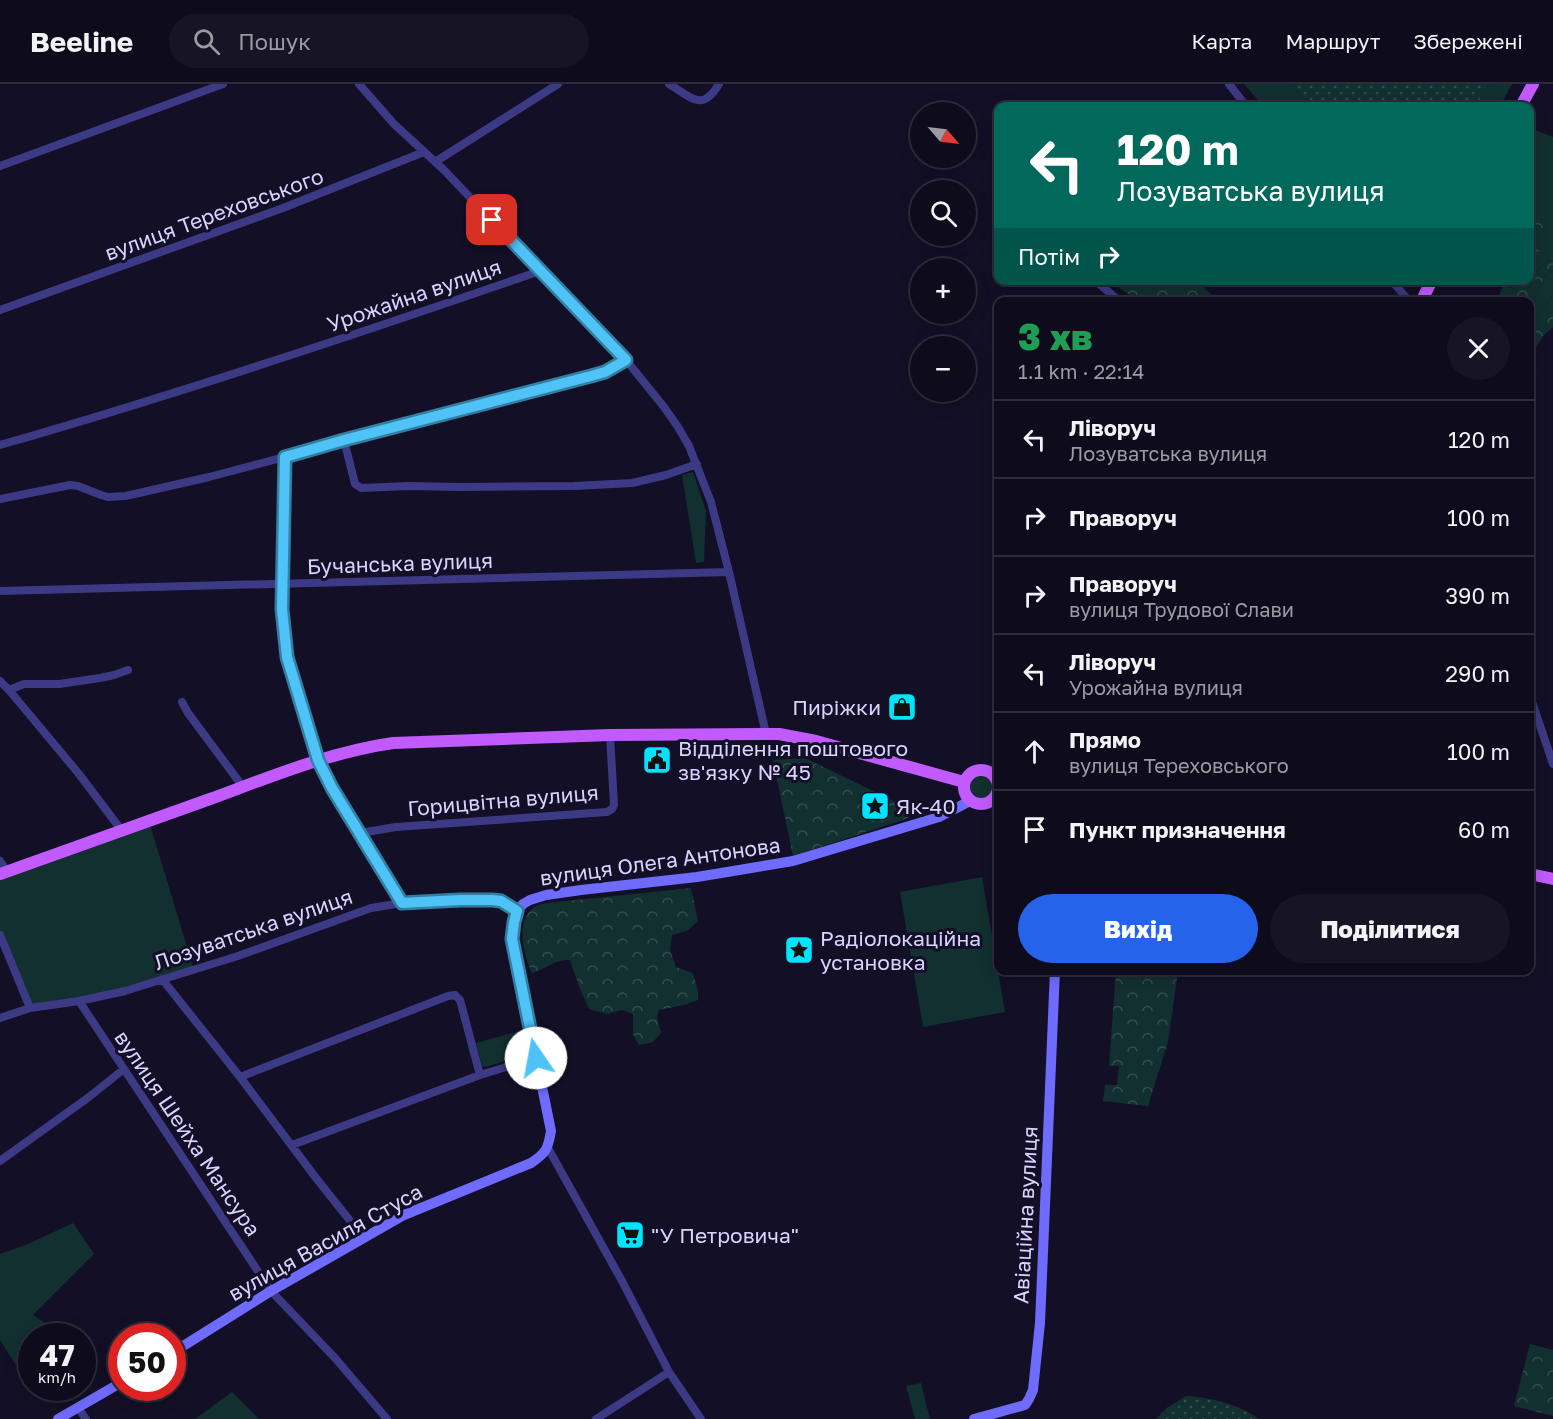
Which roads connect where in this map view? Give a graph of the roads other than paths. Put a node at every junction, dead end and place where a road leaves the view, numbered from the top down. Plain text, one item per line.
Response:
1 (223, 84) edge
2 (359, 84) edge
3 (558, 84) edge
4 (669, 84) edge
5 (718, 84) edge
6 (1229, 84) edge
7 (1533, 84) edge
8 (1243, 102) edge
9 (1523, 102) edge
10 (424, 152) junction
11 (435, 162) junction
12 (0, 166) edge
13 (540, 271) junction
14 (1100, 285) edge
15 (1395, 285) edge
16 (1115, 297) edge
17 (1406, 297) edge
18 (0, 310) edge
19 (626, 360) junction
20 (344, 440) junction
21 (0, 445) edge
22 (285, 457) junction
23 (697, 464) junction
24 (0, 499) edge
25 (729, 572) junction
26 (282, 585) junction
27 (0, 591) edge
28 (128, 670) dead end
29 (0, 681) edge
30 (9, 690) junction
31 (182, 702) dead end
32 (1534, 708) edge
33 (766, 734) junction
34 (610, 735) junction
35 (318, 760) junction
36 (1553, 764) edge
37 (994, 775) edge
38 (964, 782) junction
39 (243, 787) junction
40 (994, 799) edge
41 (970, 801) junction
42 (122, 831) junction
43 (360, 833) junction
44 (2, 868) edge
45 (1534, 875) edge
46 (1553, 879) edge
47 (402, 903) junction
48 (517, 911) junction
49 (0, 935) edge
50 (1054, 975) edge
51 (162, 979) junction
52 (79, 1001) junction
53 (30, 1008) junction
54 (0, 1018) edge
55 (536, 1058) junction
56 (124, 1069) junction
57 (480, 1075) junction
58 (240, 1077) junction
59 (292, 1145) junction
60 (548, 1148) junction
61 (0, 1161) edge
62 (363, 1237) junction
63 (271, 1291) junction
64 (186, 1344) edge
65 (669, 1372) junction
66 (108, 1390) edge
67 (78, 1408) junction
68 (58, 1419) edge
69 (86, 1419) edge
70 (387, 1419) edge
71 (596, 1419) edge
72 (701, 1419) edge
73 (974, 1419) edge

1 - 12 street
2 - 10 street
3 - 11 street
4 - 5 street
6 - 8 street
7 - 9 main road
10 - 11 street
10 - 18 street, вулиця Тереховського
11 - 13 street
13 - 19 street
13 - 21 street, Урожайна вулиця
14 - 16 street
15 - 17 street
19 - 20 street
19 - 23 street
20 - 22 street
20 - 23 street
22 - 24 street
22 - 26 street
23 - 25 street
25 - 26 street, Бучанська вулиця
25 - 33 street
26 - 27 street, Бучанська вулиця
26 - 35 street
28 - 30 street
29 - 30 street
30 - 42 street
31 - 39 street
32 - 36 street
33 - 34 main road
33 - 38 main road
34 - 35 main road
34 - 43 street, Горицвітна вулиця
35 - 39 main road
35 - 43 street
37 - 38 main road
38 - 41 main road
39 - 42 main road
40 - 41 main road
41 - 48 main road, вулиця Олега Антонова
42 - 44 main road
43 - 47 street
45 - 46 main road
47 - 48 street, Лозуватська вулиця
47 - 51 street, Лозуватська вулиця
48 - 55 main road
49 - 53 street
50 - 73 main road, Авіаційна вулиця
51 - 52 street, Лозуватська вулиця
51 - 58 street
52 - 53 street, Лозуватська вулиця
52 - 56 street, вулиця Шейха Мансура
53 - 54 street, Лозуватська вулиця
55 - 57 street
55 - 60 main road
56 - 61 street
56 - 63 street, вулиця Шейха Мансура
57 - 58 street
57 - 59 street
58 - 59 street
59 - 62 street
60 - 62 main road, вулиця Василя Стуса
60 - 65 street
62 - 63 main road, вулиця Василя Стуса
63 - 64 main road, вулиця Василя Стуса
63 - 70 street, вулиця Шейха Мансура
65 - 71 street
65 - 72 street
66 - 67 main road
67 - 68 main road
67 - 69 street

